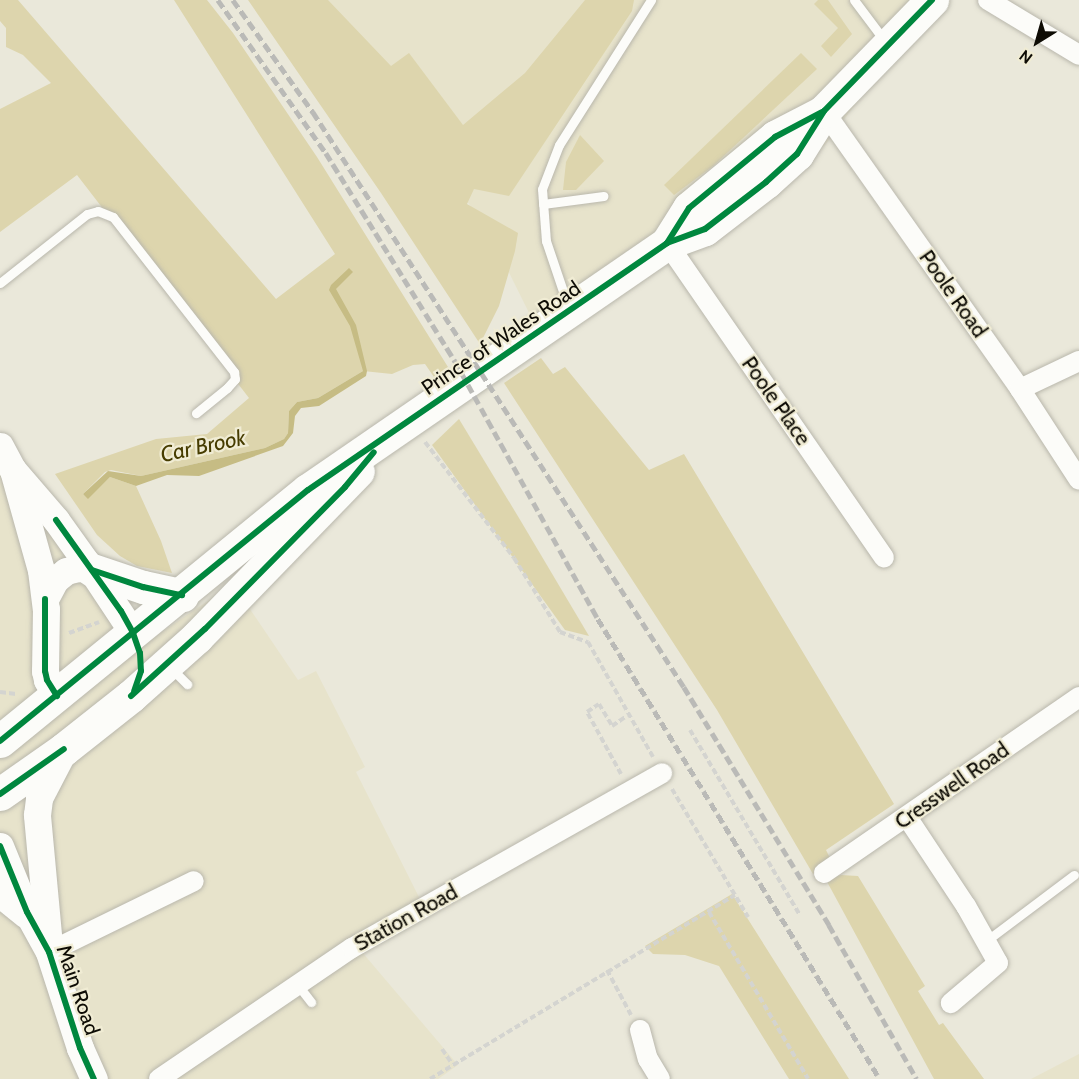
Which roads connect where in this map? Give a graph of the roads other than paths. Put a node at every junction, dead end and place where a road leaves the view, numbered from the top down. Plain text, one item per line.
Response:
1 (651, 0) edge
2 (932, 0) edge
3 (988, 0) edge
4 (859, 2) edge
5 (889, 47) junction
6 (1079, 55) edge
7 (824, 111) junction
8 (603, 196) dead end
9 (543, 204) junction
10 (668, 243) junction
11 (0, 283) edge
12 (570, 312) junction
13 (1079, 361) edge
14 (1020, 388) junction
15 (196, 412) dead end
16 (383, 440) junction
17 (0, 446) edge
18 (13, 470) junction
19 (1079, 480) edge
20 (884, 557) dead end
21 (92, 570) junction
22 (182, 595) junction
23 (45, 599) junction
24 (133, 633) junction
25 (57, 696) junction
26 (131, 696) junction
27 (1079, 697) edge
28 (0, 741) edge
29 (64, 749) junction
30 (662, 774) road end
31 (0, 794) edge
32 (907, 817) junction
33 (0, 846) edge
34 (824, 873) dead end
35 (1074, 876) dead end
36 (194, 882) dead end
37 (0, 890) edge
38 (27, 912) junction
39 (986, 940) junction
40 (49, 952) junction
41 (297, 984) junction
42 (311, 1002) dead end
43 (951, 1003) dead end
44 (640, 1030) road end
45 (94, 1079) edge
46 (159, 1079) edge
47 (660, 1079) edge

1 - 9 lane
2 - 5 highway, Prince of Wales Road
3 - 6 street
4 - 5 lane
5 - 7 highway, Prince of Wales Road
7 - 10 highway, Prince of Wales Road
7 - 14 street, Poole Road
8 - 9 lane
9 - 12 lane
10 - 12 highway, Prince of Wales Road
10 - 20 street, Poole Place
11 - 15 lane
12 - 16 highway, Prince of Wales Road
13 - 14 street
14 - 19 street, Poole Road
16 - 22 highway, Prince of Wales Road
16 - 26 highway, Prince of Wales Road
17 - 18 main road
18 - 21 main road
18 - 23 main road
21 - 22 highway
21 - 23 main road
21 - 24 main road
22 - 24 highway, Prince of Wales Road
23 - 25 main road
24 - 25 highway, Prince of Wales Road
24 - 26 highway
25 - 26 highway
25 - 28 highway, Prince of Wales Road
26 - 29 highway, Prince of Wales Road
27 - 32 street, Cresswell Road
29 - 31 highway, Prince of Wales Road
29 - 40 main road, Main Road
30 - 41 street, Station Road
32 - 34 street, Cresswell Road
32 - 39 street
33 - 38 main road, Main Road
35 - 39 lane
36 - 40 street
37 - 38 highway
38 - 40 main road, Main Road
39 - 43 street
40 - 45 main road, Main Road
41 - 42 lane
41 - 46 street, Station Road
44 - 47 street

